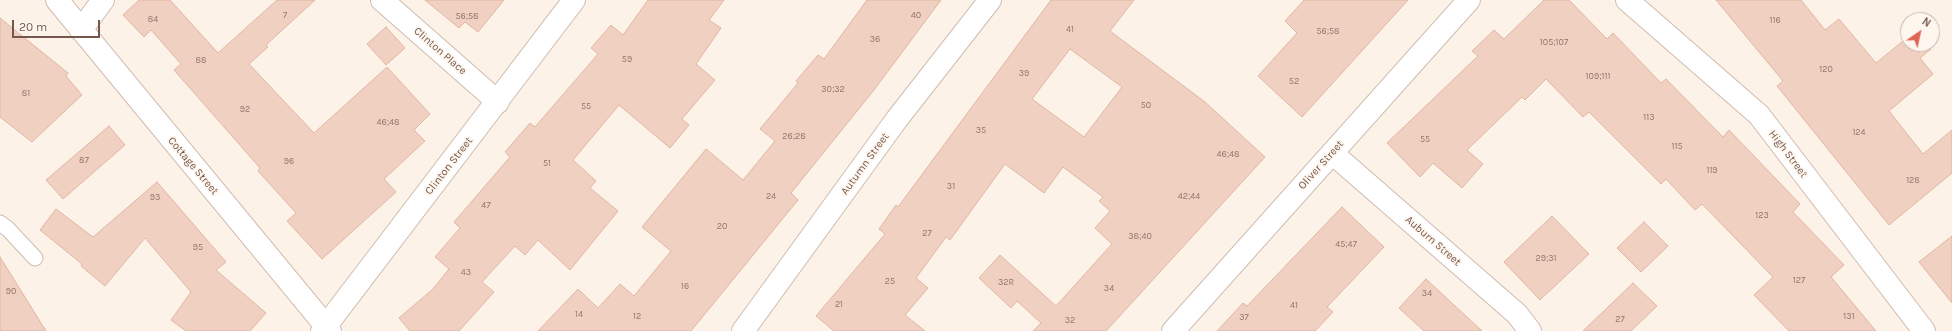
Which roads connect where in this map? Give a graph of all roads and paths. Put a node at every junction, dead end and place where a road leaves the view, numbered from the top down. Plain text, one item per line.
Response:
1 (57, 0) edge
2 (103, 0) edge
3 (382, 0) edge
4 (574, 0) edge
5 (990, 0) edge
6 (1469, 0) edge
7 (1627, 0) edge
8 (80, 30) junction
9 (498, 102) junction
10 (1332, 153) junction
11 (0, 223) edge
12 (35, 258) dead end
13 (326, 329) edge
14 (743, 331) edge
15 (1173, 331) edge
16 (1530, 331) edge
17 (1924, 331) edge

1 - 8 street, Cottage Street
2 - 8 street
3 - 9 street, Clinton Place
4 - 9 street, Clinton Street
5 - 14 street, Autumn Street
6 - 10 street, Oliver Street
7 - 17 street, High Street
8 - 13 street, Cottage Street
9 - 13 street, Clinton Street
10 - 15 street, Oliver Street
10 - 16 street, Auburn Street
11 - 12 lane

